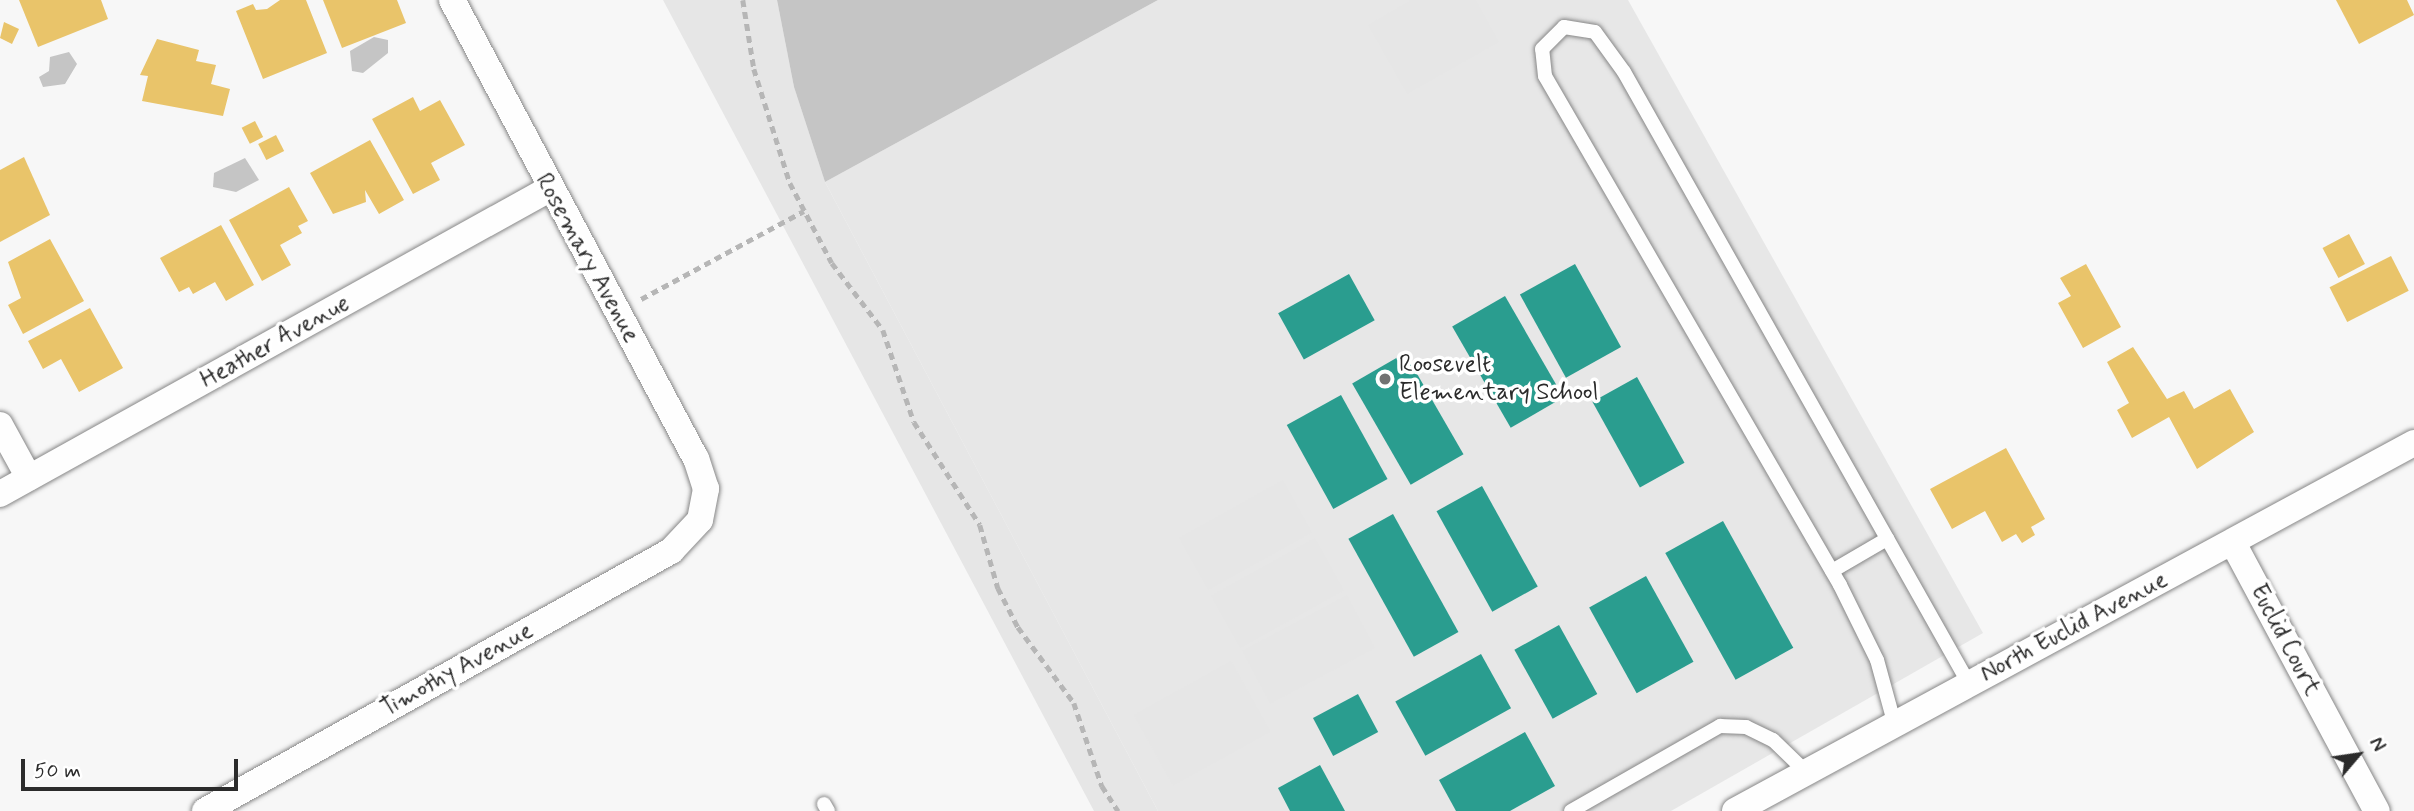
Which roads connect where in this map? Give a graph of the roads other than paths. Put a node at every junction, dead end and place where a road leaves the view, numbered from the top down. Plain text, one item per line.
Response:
1 (452, 0) edge
2 (550, 189) junction
3 (0, 425) edge
4 (2414, 443) edge
5 (29, 478) junction
6 (0, 494) edge
7 (700, 520) joint
8 (1887, 540) junction
9 (2233, 543) junction
10 (1832, 571) junction
11 (1968, 682) junction
12 (1894, 722) junction
13 (1805, 772) junction
14 (205, 811) edge
15 (1571, 811) edge
16 (1735, 811) edge
17 (2377, 811) edge

1 - 2 street, Rosemary Avenue
2 - 5 street, Heather Avenue
2 - 7 street, Rosemary Avenue
3 - 5 street
4 - 9 street, North Euclid Avenue
5 - 6 street, Heather Avenue
7 - 14 street, Timothy Avenue
8 - 10 lane
8 - 10 lane
8 - 11 lane
9 - 11 street, North Euclid Avenue
9 - 17 street, Euclid Court
10 - 12 lane
11 - 12 street, North Euclid Avenue
12 - 13 street, North Euclid Avenue
13 - 15 lane
13 - 16 street, North Euclid Avenue

